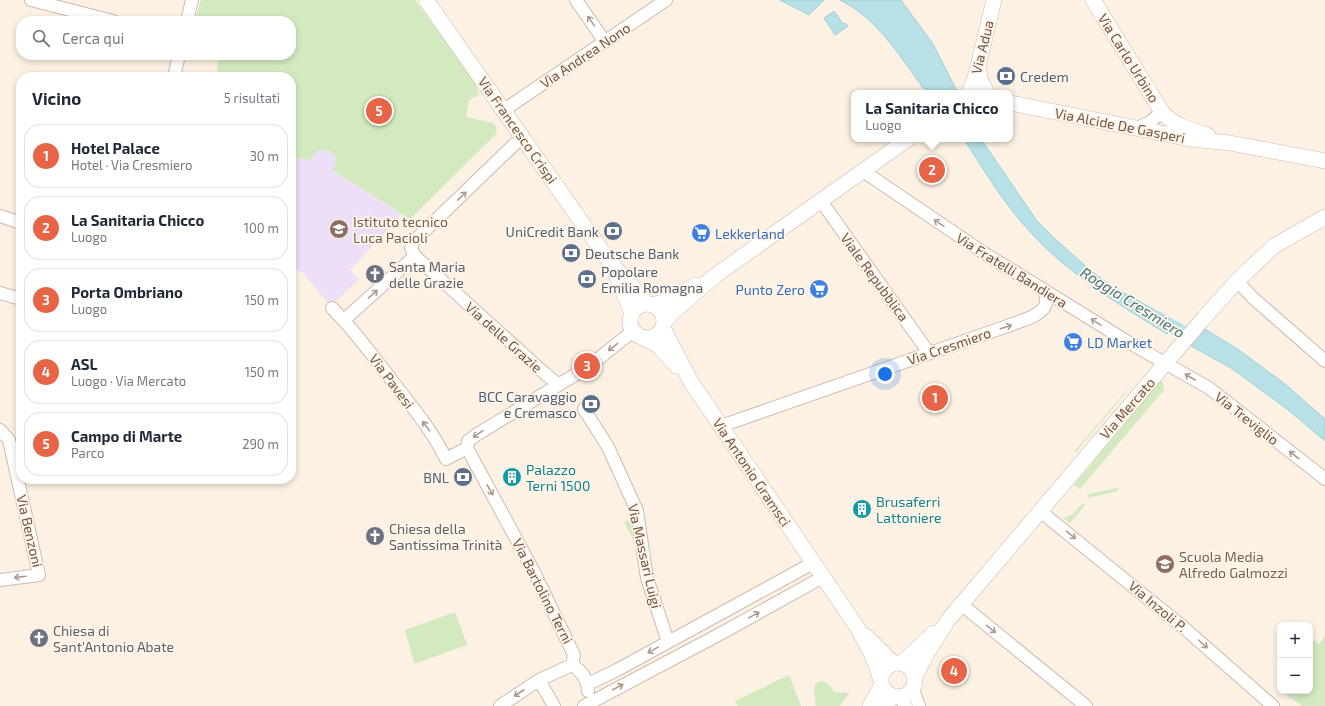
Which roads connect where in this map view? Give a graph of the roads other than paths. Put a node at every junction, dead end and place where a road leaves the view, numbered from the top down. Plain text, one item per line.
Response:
1 (31, 0) edge
2 (192, 0) edge
3 (426, 0) edge
4 (576, 0) edge
5 (666, 0) edge
6 (994, 0) edge
7 (1093, 0) edge
8 (93, 16) edge
9 (188, 16) edge
10 (605, 42) junction
11 (178, 60) edge
12 (978, 65) junction
13 (175, 72) edge
14 (970, 90) edge
15 (986, 90) edge
16 (1013, 104) edge
17 (504, 110) junction
18 (1162, 112) junction
19 (1137, 128) junction
20 (523, 136) junction
21 (904, 142) edge
22 (1230, 143) junction
23 (1325, 161) edge
24 (862, 171) junction
25 (820, 201) junction
26 (0, 216) edge
27 (1325, 217) edge
28 (16, 221) edge
29 (415, 256) junction
30 (610, 262) junction
31 (716, 274) junction
32 (1237, 281) junction
33 (1044, 290) junction
34 (0, 293) edge
35 (16, 298) edge
36 (650, 305) junction
37 (332, 308) dead end
38 (632, 313) junction
39 (344, 320) junction
40 (664, 326) junction
41 (632, 329) junction
42 (645, 339) junction
43 (929, 353) junction
44 (1171, 357) junction
45 (1325, 361) edge
46 (691, 382) junction
47 (558, 384) junction
48 (584, 410) dead end
49 (721, 426) junction
50 (0, 430) edge
51 (469, 452) junction
52 (16, 472) edge
53 (1325, 479) edge
54 (19, 484) edge
55 (1040, 511) junction
56 (813, 563) junction
57 (823, 577) junction
58 (0, 580) edge
59 (961, 604) junction
60 (948, 620) junction
61 (857, 627) junction
62 (668, 642) junction
63 (898, 663) junction
64 (572, 665) junction
65 (539, 680) junction
66 (882, 683) junction
67 (914, 683) junction
68 (588, 684) junction
69 (895, 701) edge
70 (500, 706) edge
71 (554, 706) edge
72 (583, 706) edge
73 (870, 706) edge
74 (918, 706) edge
75 (1086, 706) edge
76 (1273, 706) edge

1 - 8 street
2 - 9 street
3 - 17 street, Via Francesco Crispi
10 -> 4 street
5 - 10 street, Via Andrea Nono
6 - 12 street, Via Adua
7 - 18 street, Via Carlo Urbino
10 - 17 street, Via Andrea Nono
11 - 13 street
12 - 14 street, Via Adua
12 - 15 street
16 - 19 street, Via Alcide De Gasperi
17 - 20 street, Via Francesco Crispi
18 - 19 street, Via Carlo Urbino
18 - 22 street, Via Alcide De Gasperi
19 - 22 street, Via Alcide De Gasperi
29 -> 20 street
20 - 30 street, Via Francesco Crispi
21 - 24 street
22 - 23 street, Via Alcide De Gasperi
24 - 25 street
33 -> 24 street, Via Fratelli Bandiera
25 - 31 street
25 - 43 street, Viale Repubblica
26 - 28 street
27 - 32 street, Via Mercato
39 -> 29 street
29 - 47 street, Via delle Grazie
30 - 36 street
30 - 38 street
31 - 36 street
31 - 40 street
32 - 44 street, Via Mercato
32 - 45 street
43 -> 33 street, Via Cresmiero
44 -> 33 street, Via Fratelli Bandiera
34 - 35 street
36 - 38 street
36 - 40 street
37 - 39 street, Via Pavesi
38 - 41 street
51 -> 39 street, Via Pavesi
40 - 42 street
40 - 46 street, Via Antonio Gramsci
41 - 42 street
41 -> 47 street
42 - 46 street, Via Antonio Gramsci
43 - 49 street, Via Cresmiero
53 -> 44 street, Via Treviglio
44 - 55 street, Via Mercato
46 - 49 street, Via Antonio Gramsci
47 -> 51 street
48 - 62 street, Via Massari Luigi
49 - 56 street, Via Antonio Gramsci
50 -> 52 street, Via Benzoni
51 -> 64 street, Via Bartolino Terni
54 -> 58 street, Via Benzoni
55 - 59 street, Via Mercato
55 -> 76 street, Via Inzoli P.
56 - 57 street, Via Antonio Gramsci
56 - 62 street
57 - 61 street, Via Antonio Gramsci
72 -> 57 street
59 - 60 street, Via Mercato
59 -> 75 street
60 - 63 street, Via Mercato
60 - 67 street, Via Mercato
61 - 63 street, Via Antonio Gramsci
61 - 66 street, Via Antonio Gramsci
62 -> 68 street
63 - 66 street
63 - 67 street
64 - 65 street
64 - 68 street
65 -> 70 street
65 - 71 street
66 - 69 street
66 - 73 street
67 - 69 street
67 - 74 street
68 - 72 street

